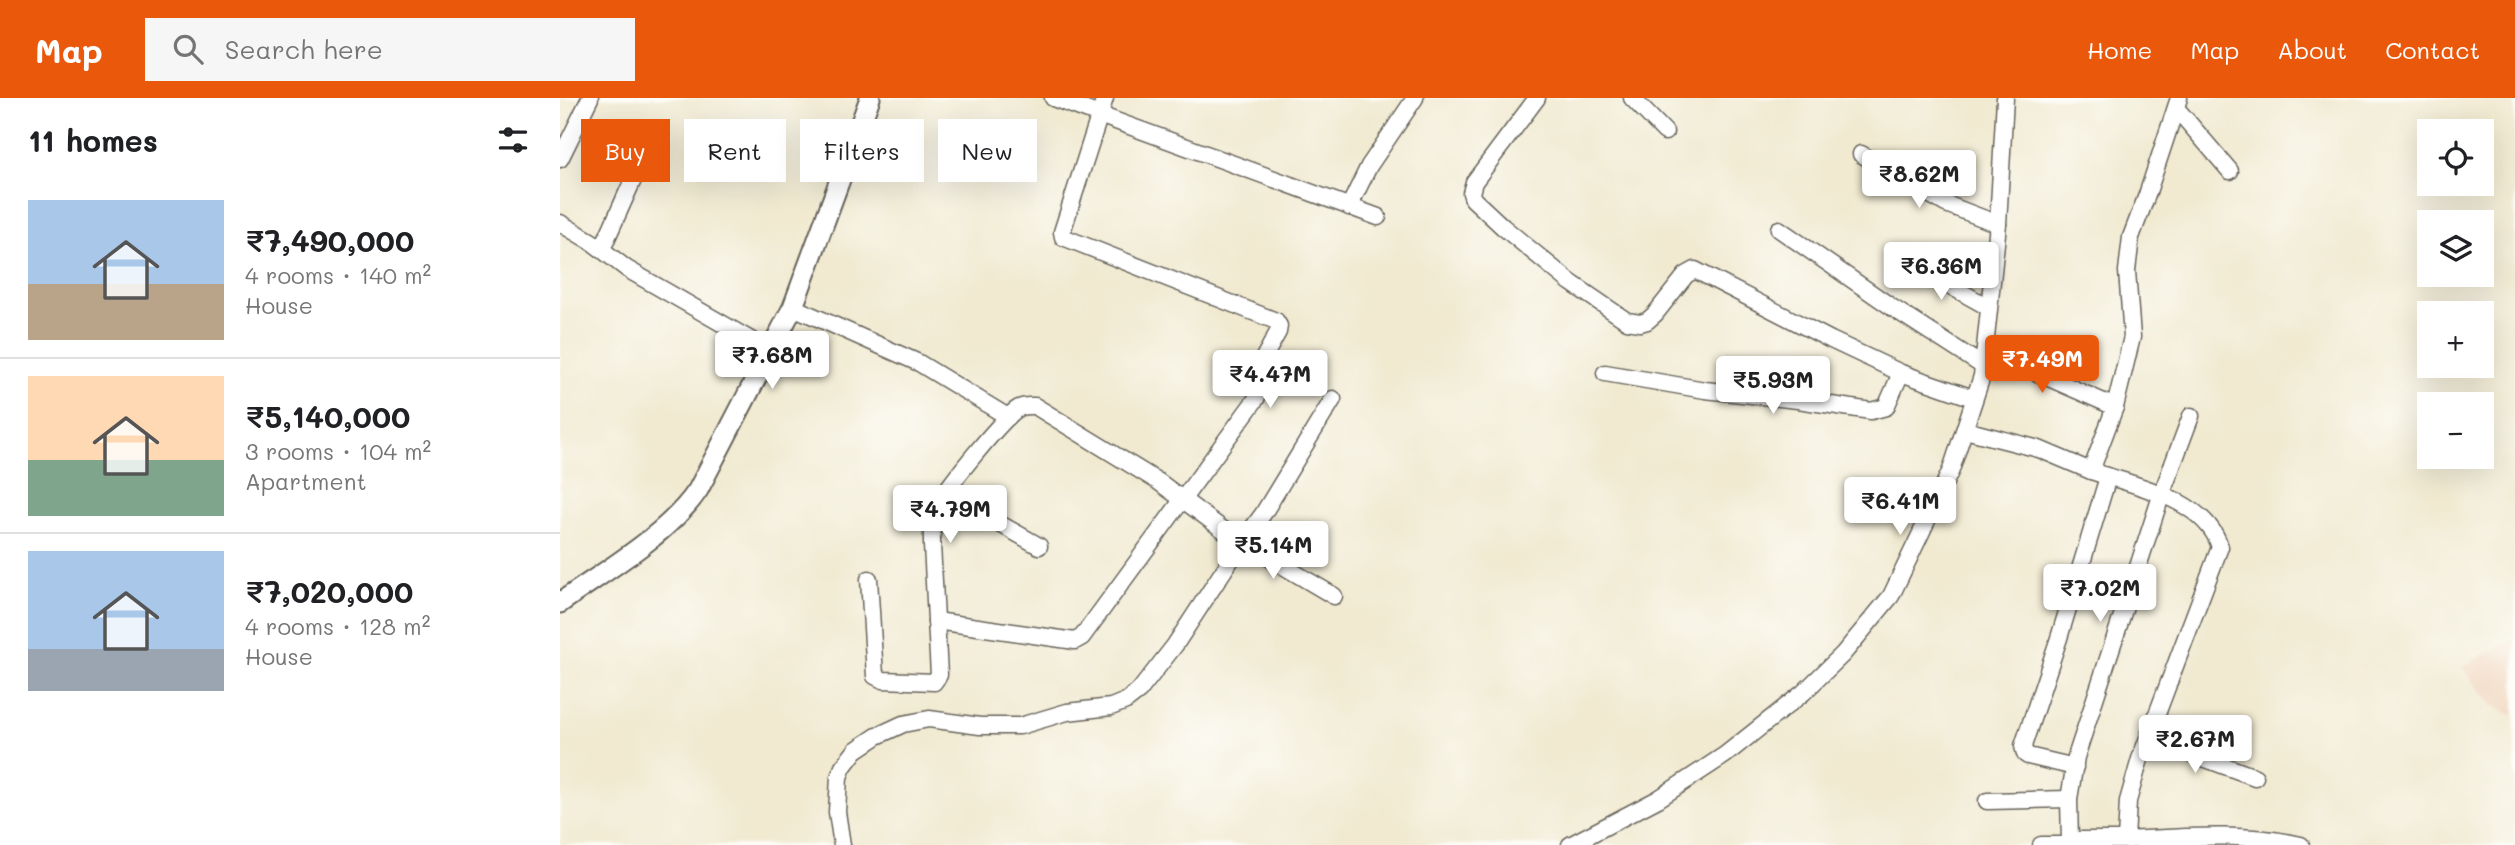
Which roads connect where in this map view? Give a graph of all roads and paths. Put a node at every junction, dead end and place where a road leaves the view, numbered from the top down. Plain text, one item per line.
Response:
1 (590, 98) edge
2 (870, 98) edge
3 (1052, 98) edge
4 (1105, 98) edge
5 (1415, 98) edge
6 (1537, 98) edge
7 (1632, 98) edge
8 (2005, 98) edge
9 (2177, 103) edge
10 (1099, 114) junction
11 (1664, 132) dead end
12 (1861, 154) dead end
13 (560, 159) edge
14 (2230, 172) dead end
15 (632, 182) edge
16 (1349, 207) junction
17 (1378, 218) dead end
18 (560, 223) edge
19 (1998, 224) junction
20 (1779, 229) dead end
21 (601, 249) junction
22 (1911, 264) dead end
23 (793, 307) junction
24 (1988, 307) junction
25 (770, 351) junction
26 (1984, 358) junction
27 (1605, 373) dead end
28 (1901, 373) junction
29 (1973, 398) junction
30 (1333, 399) dead end
31 (2115, 407) junction
32 (2191, 416) dead end
33 (1008, 417) junction
34 (1965, 430) junction
35 (2091, 471) junction
36 (2108, 477) junction
37 (945, 493) junction
38 (2162, 494) junction
39 (1182, 499) junction
40 (1236, 537) junction
41 (1039, 546) dead end
42 (869, 579) dead end
43 (1334, 596) dead end
44 (560, 603) edge
45 (936, 621) junction
46 (2148, 738) junction
47 (2075, 767) junction
48 (2255, 777) dead end
49 (2069, 799) junction
50 (1987, 801) dead end
51 (2126, 840) junction
52 (2069, 844) edge
53 (842, 845) edge
54 (1570, 845) edge
55 (2041, 845) edge
56 (2301, 845) edge

1 - 13 street
2 - 23 street
3 - 10 street
4 - 10 street
5 - 16 street
6 - 28 street
7 - 11 street
8 - 19 street
9 - 14 street
9 - 31 street
10 - 16 street
10 - 39 street
12 - 19 street
15 - 21 street
16 - 17 street
18 - 21 street
19 - 24 street
20 - 26 street
21 - 25 street
22 - 24 street
23 - 25 street
23 - 33 street
24 - 26 street
25 - 44 street
26 - 29 street
26 - 31 street
27 - 28 street
28 - 29 street
29 - 34 street
30 - 40 street
31 - 35 street
32 - 38 street
33 - 37 street
33 - 39 street
34 - 35 street
34 - 54 street
35 - 36 street
36 - 38 street
36 - 47 street
37 - 41 street
37 - 45 street
38 - 46 street
38 - 47 street
39 - 40 street
39 - 45 street
40 - 43 street
40 - 53 street
42 - 45 street
46 - 48 street
46 - 51 street
47 - 49 street
49 - 50 street
49 - 52 street
51 - 52 street
51 - 56 street
52 - 55 street

